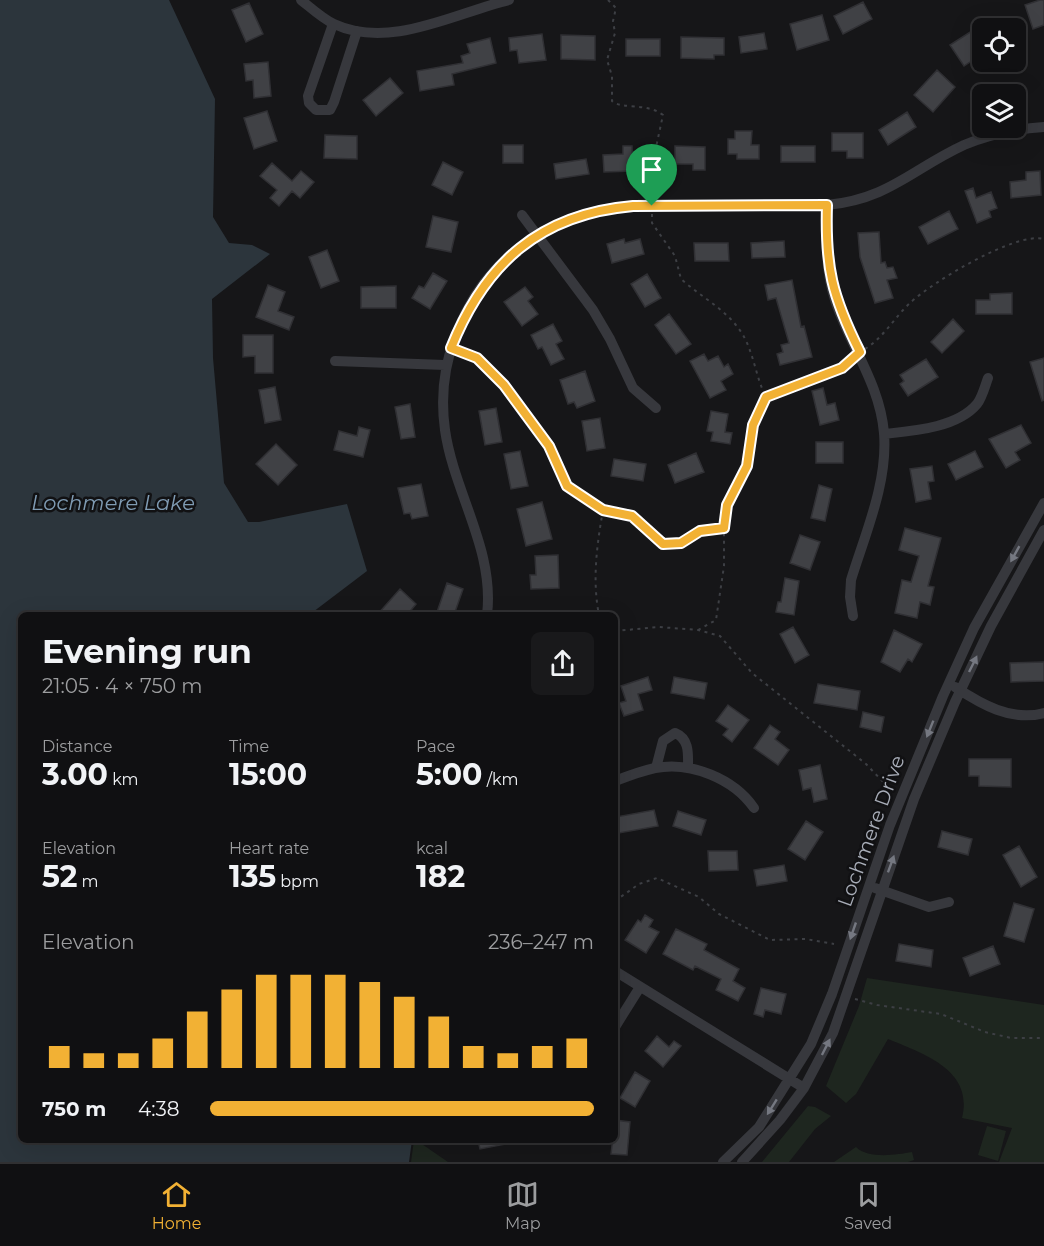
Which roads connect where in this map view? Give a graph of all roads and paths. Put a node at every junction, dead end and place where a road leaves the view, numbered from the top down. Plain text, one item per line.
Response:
1 (301, 0) edge
2 (509, 0) edge
3 (608, 0) edge
4 (333, 24) junction
5 (357, 31) junction
6 (1044, 127) edge
7 (1026, 129) edge
8 (975, 138) edge
9 (827, 205) junction
10 (652, 206) junction
11 (522, 215) dead end
12 (538, 235) junction
13 (1044, 239) edge
14 (451, 348) junction
15 (860, 352) junction
16 (335, 361) dead end
17 (445, 364) junction
18 (988, 378) dead end
19 (766, 397) junction
20 (656, 408) dead end
21 (884, 434) junction
22 (1044, 503) edge
23 (603, 510) junction
24 (724, 528) junction
25 (1044, 530) edge
26 (487, 612) edge
27 (599, 612) edge
28 (853, 616) dead end
29 (698, 630) junction
30 (618, 631) edge
31 (949, 683) junction
32 (960, 690) junction
33 (1044, 713) edge
34 (656, 768) junction
35 (688, 768) junction
36 (618, 780) edge
37 (889, 788) dead end
38 (754, 808) dead end
39 (869, 885) junction
40 (881, 891) junction
41 (618, 899) edge
42 (949, 902) dead end
43 (834, 944) dead end
44 (618, 973) edge
45 (640, 987) junction
46 (855, 999) dead end
47 (618, 1022) edge
48 (1044, 1038) edge
49 (790, 1079) junction
50 (804, 1088) junction
51 (723, 1162) edge
52 (742, 1162) edge

1 - 4 street
2 - 5 street
3 - 10 path
4 - 5 street
4 - 5 street
6 - 7 street
8 - 9 street
9 - 10 street
9 - 15 street
10 - 12 street
10 - 19 path
11 - 12 street
12 - 14 street
12 - 20 street
13 - 15 path
14 - 17 street
14 - 23 path
15 - 19 path
15 - 21 street
16 - 17 street
17 - 26 street
18 - 21 street
19 - 24 path
21 - 28 street
22 -> 31 street, Lochmere Drive
23 - 24 path
23 - 27 path
24 - 29 path
32 -> 25 street, Lochmere Drive
29 - 30 path
29 - 37 path
31 - 32 street
31 -> 39 street, Lochmere Drive
32 - 33 street
40 -> 32 street, Lochmere Drive
34 - 35 street
34 - 35 street
34 - 36 street
35 - 38 street
39 - 40 street
39 -> 49 street, Lochmere Drive
40 - 42 street
50 -> 40 street, Lochmere Drive
41 - 43 path
44 - 45 street
45 - 47 street
45 - 49 street
46 - 48 path
49 - 50 street
49 -> 51 street, Lochmere Drive
50 - 52 street, Lochmere Drive

